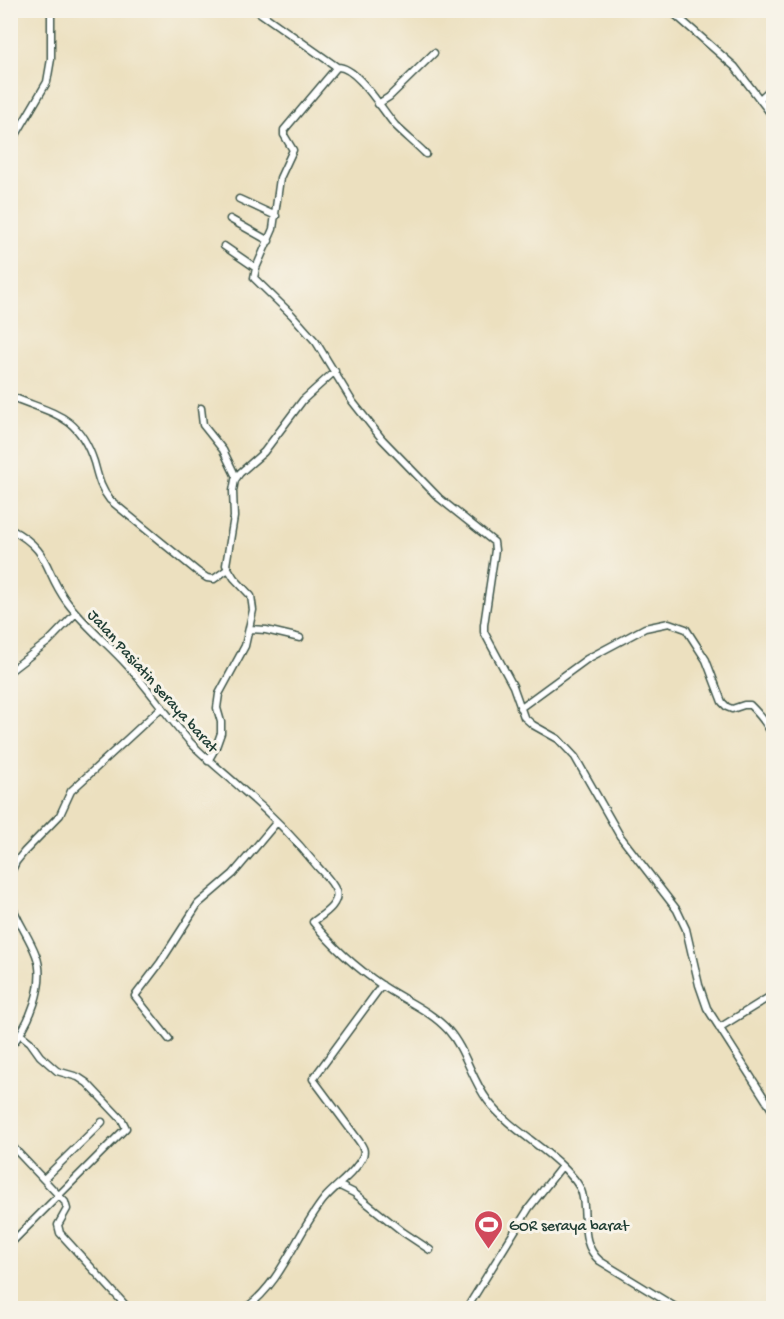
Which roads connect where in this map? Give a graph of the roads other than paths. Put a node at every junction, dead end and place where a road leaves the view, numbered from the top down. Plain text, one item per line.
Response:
1 (51, 10) edge
2 (256, 10) edge
3 (670, 10) edge
4 (434, 53) dead end
5 (337, 67) junction
6 (774, 86) edge
7 (760, 99) junction
8 (378, 104) junction
9 (774, 118) edge
10 (10, 145) edge
11 (426, 154) dead end
12 (239, 199) dead end
13 (276, 216) junction
14 (230, 219) dead end
15 (269, 241) junction
16 (224, 246) dead end
17 (256, 268) junction
18 (335, 371) junction
19 (10, 396) edge
20 (201, 408) dead end
21 (236, 477) junction
22 (10, 529) edge
23 (228, 569) junction
24 (76, 613) junction
25 (250, 629) junction
26 (300, 638) dead end
27 (10, 671) edge
28 (162, 707) junction
29 (520, 708) junction
30 (774, 744) edge
31 (208, 761) junction
32 (276, 823) junction
33 (10, 874) edge
34 (10, 900) edge
35 (382, 985) junction
36 (774, 994) edge
37 (719, 1028) junction
38 (20, 1034) junction
39 (169, 1039) dead end
40 (10, 1047) edge
41 (774, 1113) edge
42 (102, 1122) dead end
43 (10, 1144) edge
44 (562, 1166) junction
45 (44, 1179) junction
46 (338, 1185) junction
47 (60, 1196) junction
48 (10, 1244) edge
49 (430, 1250) dead end
50 (128, 1308) edge
51 (246, 1308) edge
52 (467, 1308) edge
53 (677, 1308) edge

1 - 10 street
2 - 5 street
3 - 7 street
4 - 8 street
5 - 8 street
5 - 13 street
6 - 7 street
7 - 9 street
8 - 11 street
12 - 13 street
13 - 15 street
14 - 15 street
15 - 17 street
16 - 17 street
17 - 18 street
18 - 21 street
18 - 29 street
19 - 23 street
20 - 21 street
21 - 23 street
22 - 24 street, Jalan Pasiatin seraya barat
23 - 25 street
24 - 27 street
24 - 28 street, Jalan Pasiatin seraya barat
25 - 26 street
25 - 31 street
28 - 31 street, Jalan Pasiatin seraya barat
28 - 33 street
29 - 30 street
29 - 37 street
31 - 32 street, Jalan Pasiatin seraya barat
32 - 35 street, Jalan Pasiatin seraya barat
32 - 39 street
34 - 38 street
35 - 44 street
35 - 46 street
36 - 37 street
37 - 41 street
38 - 40 street
38 - 47 street
42 - 45 street
43 - 45 street
44 - 52 street
44 - 53 street
45 - 47 street
46 - 49 street
46 - 51 street
47 - 48 street
47 - 50 street

